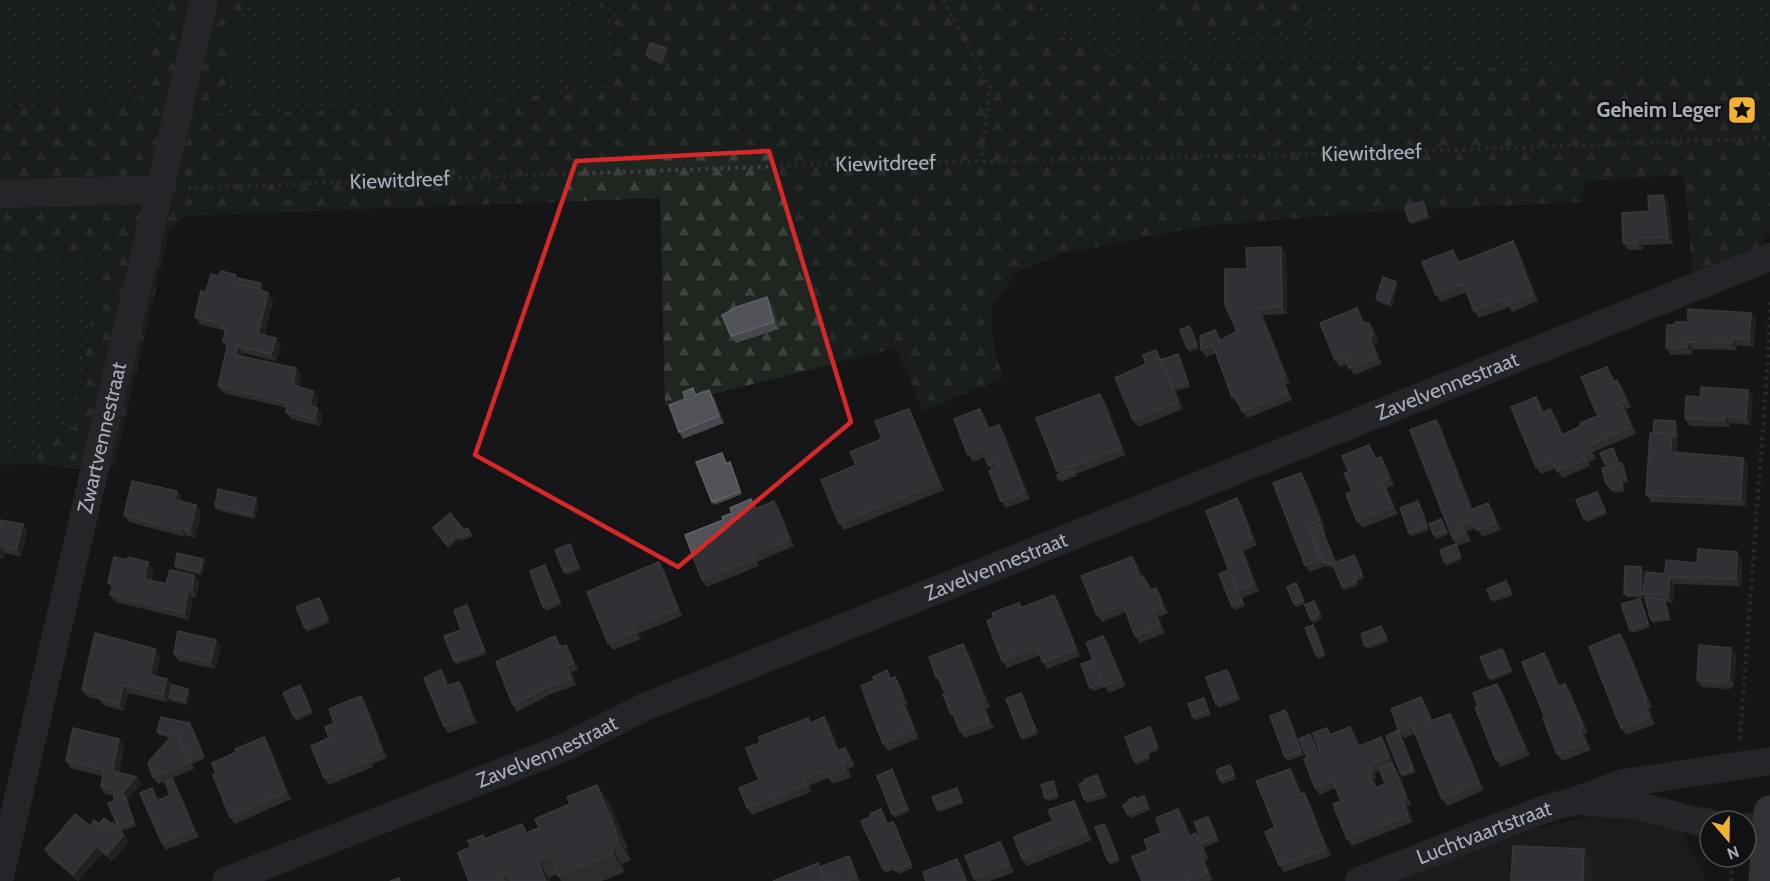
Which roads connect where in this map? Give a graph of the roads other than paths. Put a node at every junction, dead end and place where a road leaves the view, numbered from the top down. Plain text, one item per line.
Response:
1 (204, 0) edge
2 (159, 189) junction
3 (0, 194) edge
4 (1770, 257) edge
5 (1770, 761) edge
6 (1575, 801) junction
7 (1698, 821) edge
8 (1764, 825) edge
9 (0, 876) edge
10 (226, 881) edge
11 (1359, 881) edge
12 (1765, 881) edge

1 - 2 street, Zwartvennestraat
2 - 3 street
2 - 9 street, Zwartvennestraat
4 - 10 street, Zavelvennestraat
5 - 6 street, Luchtvaartstraat
6 - 7 street, Luchtvaartstraat
6 - 11 street, Luchtvaartstraat
8 - 12 main road

